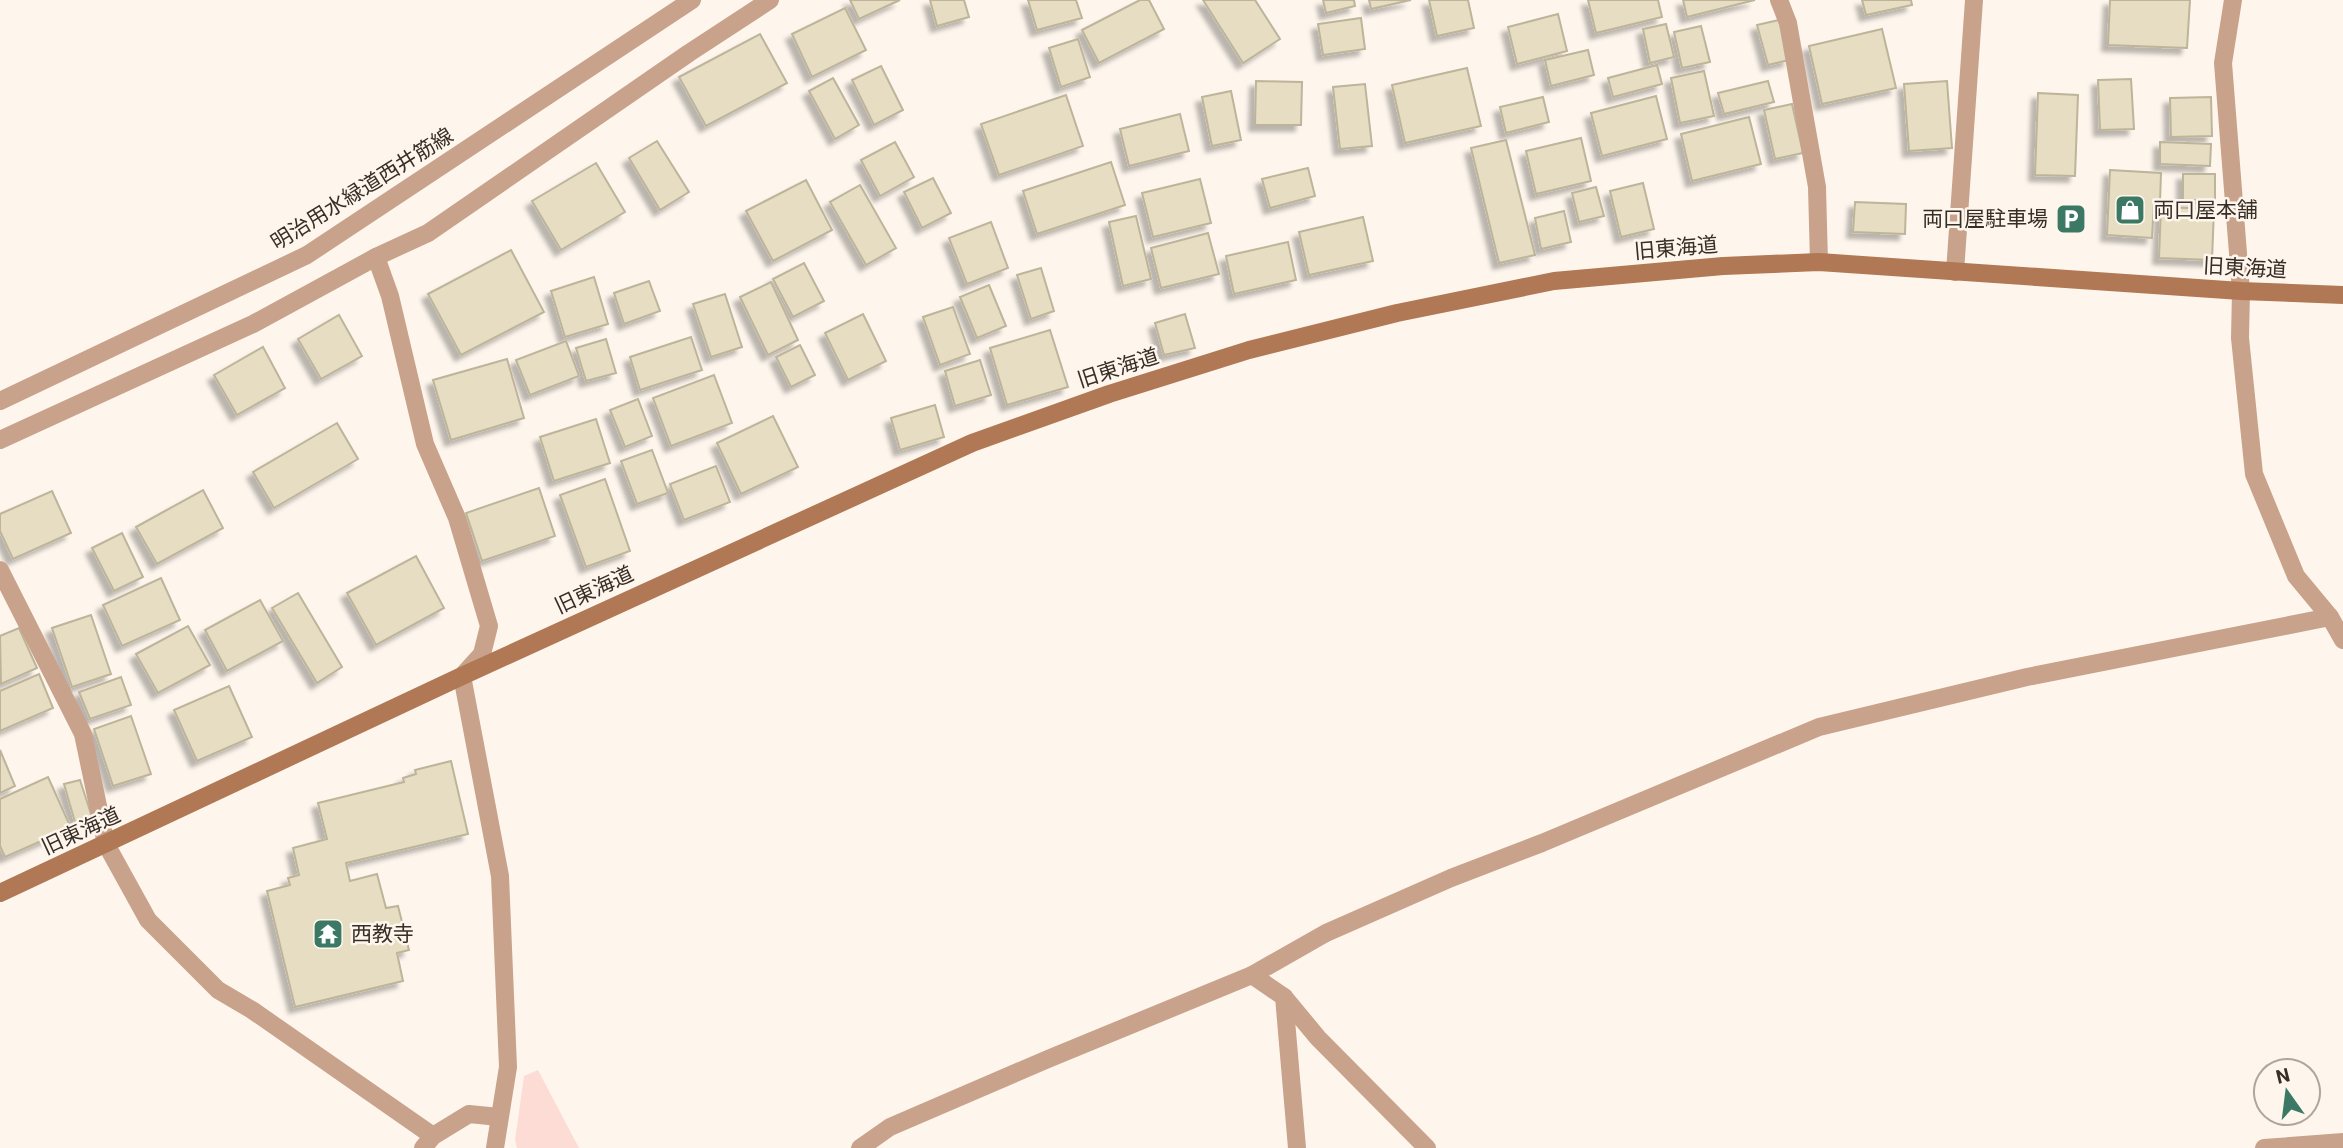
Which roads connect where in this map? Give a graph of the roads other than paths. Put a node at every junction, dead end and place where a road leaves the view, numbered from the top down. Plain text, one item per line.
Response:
1 (692, 0) edge
2 (770, 0) edge
3 (1779, 0) edge
4 (1974, 0) edge
5 (2233, 0) edge
6 (376, 257) junction
7 (1819, 262) junction
8 (1955, 272) junction
9 (2241, 291) junction
10 (2343, 295) edge
11 (0, 401) edge
12 (0, 440) edge
13 (0, 570) edge
14 (2330, 617) junction
15 (2343, 640) edge
16 (463, 676) junction
17 (106, 844) junction
18 (0, 893) edge
19 (1252, 975) junction
20 (1284, 997) junction
21 (499, 1117) junction
22 (428, 1142) edge
23 (2343, 1142) edge
24 (495, 1148) edge
25 (860, 1148) edge
26 (1297, 1148) edge
27 (1427, 1148) edge
28 (2264, 1148) edge

1 - 11 street, 明治用水緑道西井筋線
2 - 6 street
3 - 7 street
4 - 8 street
5 - 9 street
6 - 12 street
6 - 16 street
7 - 8 street, 旧東海道
7 - 16 street, 旧東海道
8 - 9 street, 旧東海道
9 - 10 street, 旧東海道
9 - 14 street
13 - 17 street
14 - 15 street
14 - 19 street
16 - 17 street, 旧東海道
16 - 21 street
17 - 18 street, 旧東海道
17 - 22 street
19 - 20 street
19 - 25 street
20 - 26 street
20 - 27 street
21 - 22 street
21 - 24 street
23 - 28 street

